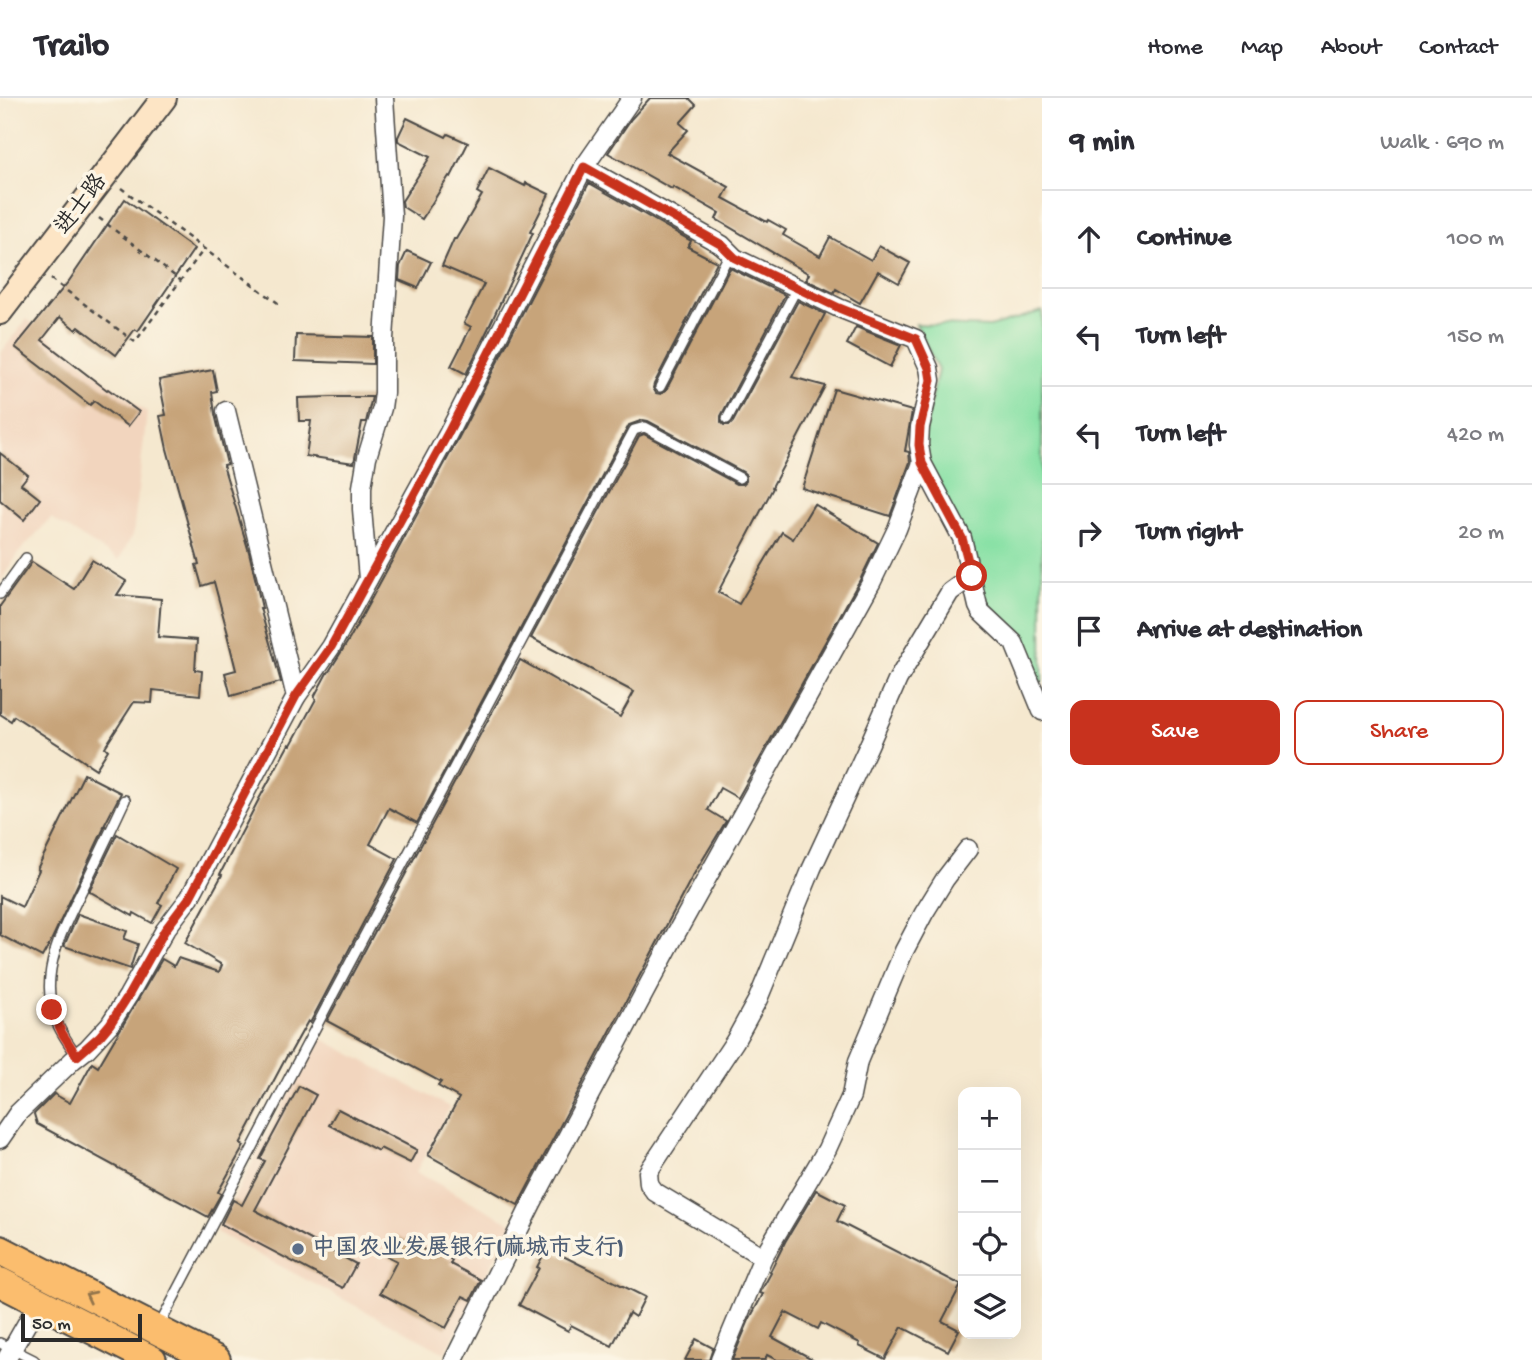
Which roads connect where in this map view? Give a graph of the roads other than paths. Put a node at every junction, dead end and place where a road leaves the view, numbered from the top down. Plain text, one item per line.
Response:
1 (145, 98) edge
2 (164, 98) edge
3 (384, 98) edge
4 (632, 98) edge
5 (584, 167) junction
6 (730, 253) junction
7 (0, 288) edge
8 (797, 288) junction
9 (0, 312) edge
10 (660, 387) dead end
11 (226, 411) dead end
12 (727, 419) dead end
13 (922, 463) junction
14 (740, 478) dead end
15 (26, 558) dead end
16 (972, 576) junction
17 (368, 579) junction
18 (0, 594) edge
19 (296, 696) junction
20 (1042, 711) edge
21 (125, 800) dead end
22 (968, 849) dead end
23 (77, 1056) junction
24 (0, 1139) edge
25 (0, 1250) edge
26 (763, 1257) junction
27 (0, 1282) edge
28 (39, 1302) junction
29 (157, 1330) junction
30 (6, 1350) edge
31 (34, 1360) edge
32 (152, 1360) edge
33 (216, 1360) edge
34 (454, 1360) edge
35 (720, 1360) edge

1 - 7 main road, 进士路
2 - 9 main road, 进士路
3 - 17 street
4 - 5 street
5 - 6 street
5 - 17 street
6 - 8 street
6 - 10 lane
8 - 12 lane
8 - 13 street
11 - 19 street
13 - 16 street
13 - 34 street
14 - 29 lane
15 - 18 lane
16 - 20 street
16 - 26 street
17 - 19 street
19 - 23 street
21 - 23 lane
22 - 26 street
23 - 24 street
29 -> 25 highway
26 - 35 street
27 - 28 highway
28 - 30 street
28 - 32 highway
29 - 33 highway
30 - 31 lane

